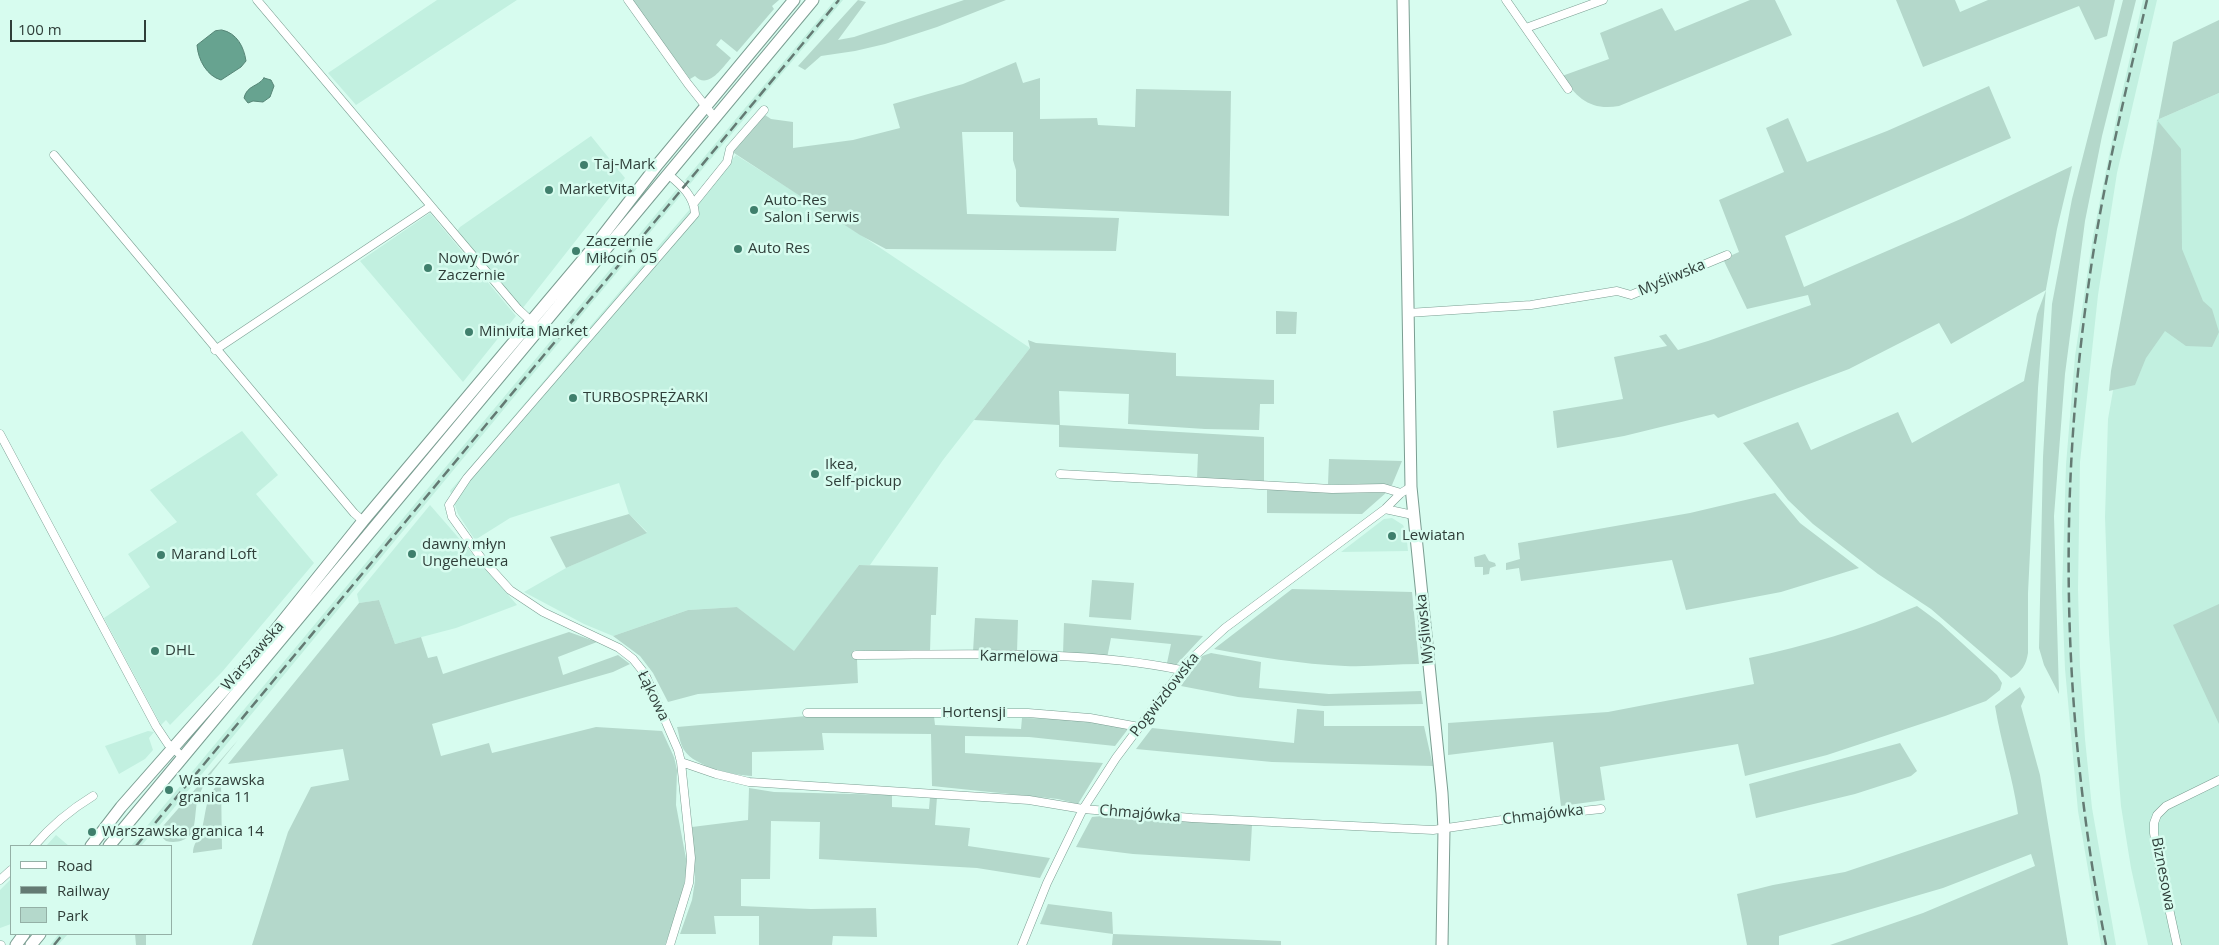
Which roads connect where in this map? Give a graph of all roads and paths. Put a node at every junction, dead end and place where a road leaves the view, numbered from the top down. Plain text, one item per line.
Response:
1 (258, 0) edge
2 (628, 0) edge
3 (794, 0) edge
4 (813, 0) edge
5 (1403, 0) edge
6 (1506, 0) edge
7 (1603, 0) edge
8 (1526, 28) junction
9 (1568, 89) dead end
10 (705, 106) junction
11 (764, 110) dead end
12 (714, 118) junction
13 (54, 156) dead end
14 (669, 175) junction
15 (694, 203) junction
16 (431, 206) junction
17 (1727, 255) dead end
18 (1408, 313) junction
19 (530, 321) junction
20 (539, 329) junction
21 (216, 350) junction
22 (0, 434) edge
23 (1060, 474) dead end
24 (1411, 486) junction
25 (1400, 493) junction
26 (1385, 509) junction
27 (1413, 515) junction
28 (363, 521) junction
29 (856, 655) dead end
30 (1181, 670) junction
31 (807, 713) dead end
32 (1139, 727) junction
33 (172, 748) junction
34 (183, 758) junction
35 (681, 762) junction
36 (2219, 780) edge
37 (93, 796) dead end
38 (1083, 809) junction
39 (1601, 809) dead end
40 (1444, 828) junction
41 (35, 845) edge
42 (92, 845) edge
43 (110, 845) edge
44 (10, 871) edge
45 (0, 880) edge
46 (39, 935) edge
47 (31, 945) edge
48 (670, 945) edge
49 (1022, 945) edge
50 (1442, 945) edge
51 (2177, 945) edge

1 - 16 street
2 - 10 street
3 - 10 main road, Warszawska
4 - 12 main road, Warszawska
5 - 18 main road, Myśliwska
6 - 8 street
7 - 8 street
8 - 9 street
10 - 12 street
10 - 19 main road, Warszawska
11 - 15 street
12 - 14 main road, Warszawska
13 - 21 street
14 - 15 street
14 - 20 main road, Warszawska
15 - 35 street, Łąkowa
16 - 19 street
16 - 21 street
17 - 18 street, Myśliwska
18 - 24 main road, Myśliwska
19 - 20 street
19 - 28 main road, Warszawska
20 - 34 main road, Warszawska
21 - 28 street
22 - 33 street
23 - 25 street
24 - 25 street, Pogwizdowska
24 - 27 main road, Myśliwska
25 - 26 street, Pogwizdowska
26 - 27 street
26 - 30 street, Pogwizdowska
27 - 40 main road, Myśliwska
28 - 33 main road, Warszawska
29 - 30 street, Karmelowa
30 - 32 street, Pogwizdowska
31 - 32 street, Hortensji
32 - 38 street, Pogwizdowska
33 - 34 street
33 - 42 main road, Warszawska
34 - 43 main road, Warszawska
35 - 38 street, Chmajówka
35 - 48 street, Łąkowa
36 - 51 street, Biznesowa
37 - 41 street
38 - 40 street, Chmajówka
38 - 49 street, Pogwizdowska
39 - 40 street, Chmajówka
40 - 50 main road, Myśliwska
44 - 45 street
46 - 47 main road

